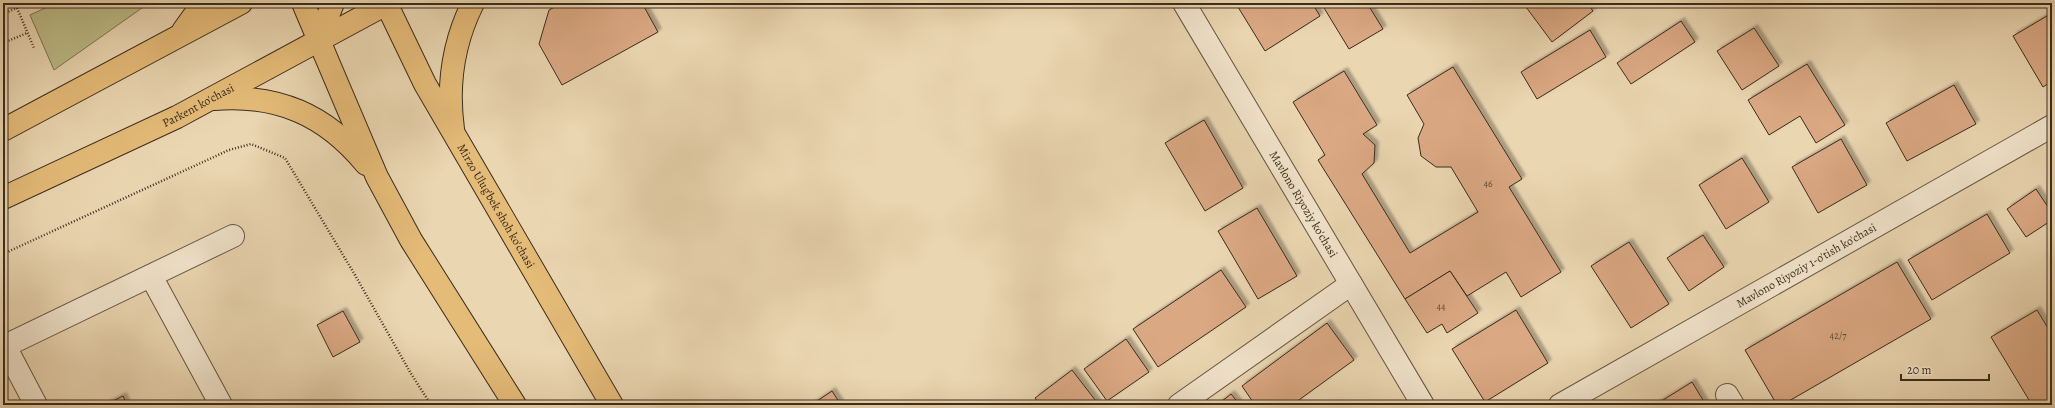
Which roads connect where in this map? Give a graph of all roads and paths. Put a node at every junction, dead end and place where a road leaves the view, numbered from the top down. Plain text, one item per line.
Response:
1 (27, 3) edge
2 (204, 3) edge
3 (241, 3) edge
4 (303, 3) edge
5 (333, 3) edge
6 (387, 3) edge
7 (473, 3) edge
8 (1184, 3) edge
9 (17, 8) junction
10 (3, 14) edge
11 (28, 33) junction
12 (179, 37) junction
13 (318, 41) junction
14 (3, 43) edge
15 (34, 48) dead end
16 (208, 100) junction
17 (2052, 126) edge
18 (3, 130) edge
19 (454, 136) junction
20 (377, 177) junction
21 (3, 198) edge
22 (233, 236) dead end
23 (3, 254) edge
24 (150, 276) junction
25 (1351, 284) junction
26 (36, 405) edge
27 (221, 405) edge
28 (431, 405) edge
29 (515, 405) edge
30 (612, 405) edge
31 (1178, 405) edge
32 (1424, 405) edge
33 (1560, 405) edge

1 - 9 path
2 - 12 main road
3 - 12 main road
4 - 13 main road
5 - 13 main road
6 - 13 main road, Parkent ko'chasi
6 - 19 main road, Mirzo Ulug'bek shoh ko'chasi
7 - 19 main road
8 - 25 street, Mavlono Riyoziy ko'chasi
9 - 10 path
9 - 11 path
11 - 14 path
11 - 15 path
12 - 18 main road
13 - 16 main road, Parkent ko'chasi
13 - 20 main road
16 - 20 main road
16 - 21 main road, Parkent ko'chasi
17 - 33 street, Mavlono Riyoziy 1-o'tish ko'chasi
19 - 30 main road, Mirzo Ulug'bek shoh ko'chasi
20 - 29 main road
22 - 24 street
23 - 28 path
24 - 26 street
24 - 27 street
25 - 31 street
25 - 32 street, Mavlono Riyoziy ko'chasi

